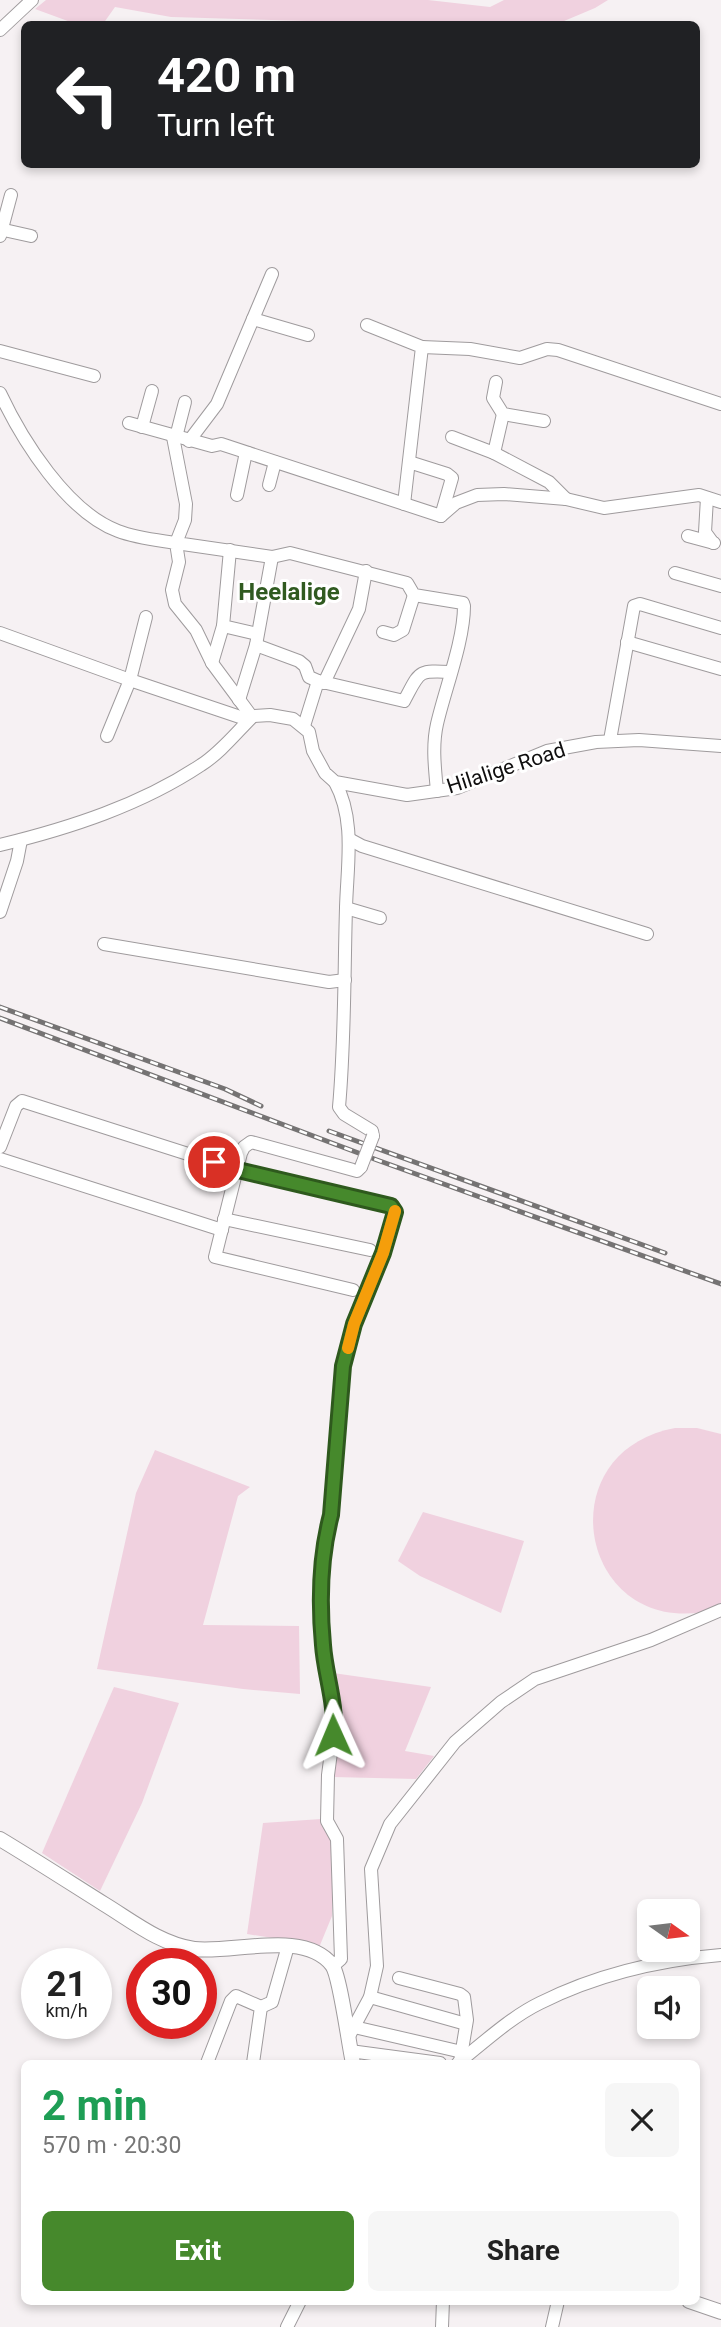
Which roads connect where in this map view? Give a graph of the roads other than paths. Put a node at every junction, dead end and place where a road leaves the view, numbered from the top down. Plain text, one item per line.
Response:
1 (32, 0) edge
2 (0, 30) edge
3 (11, 195) dead end
4 (0, 232) edge
5 (31, 236) dead end
6 (272, 274) dead end
7 (253, 319) junction
8 (366, 325) dead end
9 (307, 335) dead end
10 (422, 346) junction
11 (0, 351) edge
12 (94, 376) dead end
13 (496, 382) dead end
14 (152, 391) dead end
15 (0, 393) edge
16 (185, 402) dead end
17 (721, 404) edge
18 (503, 414) junction
19 (544, 421) dead end
20 (452, 437) dead end
21 (179, 438) junction
22 (248, 453) junction
23 (494, 453) junction
24 (275, 462) junction
25 (409, 463) junction
26 (269, 485) dead end
27 (237, 495) dead end
28 (707, 498) junction
29 (566, 499) junction
30 (721, 502) edge
31 (404, 504) junction
32 (441, 516) junction
33 (688, 536) dead end
34 (176, 543) junction
35 (717, 544) edge
36 (230, 550) junction
37 (272, 557) junction
38 (366, 571) junction
39 (675, 573) dead end
40 (721, 586) edge
41 (414, 595) junction
42 (146, 617) dead end
43 (223, 626) junction
44 (721, 628) edge
45 (383, 632) dead end
46 (4, 634) edge
47 (256, 639) junction
48 (628, 642) junction
49 (212, 663) junction
50 (721, 668) edge
51 (450, 672) junction
52 (130, 680) junction
53 (321, 682) junction
54 (239, 700) junction
55 (252, 717) junction
56 (304, 726) junction
57 (107, 736) dead end
58 (610, 740) junction
59 (721, 746) edge
60 (335, 782) junction
61 (437, 791) junction
62 (349, 839) junction
63 (21, 840) junction
64 (0, 845) edge
65 (346, 908) junction
66 (0, 912) edge
67 (380, 918) dead end
68 (647, 933) dead end
69 (104, 944) dead end
70 (345, 980) junction
71 (0, 1147) edge
72 (0, 1159) edge
73 (238, 1170) junction
74 (223, 1224) junction
75 (370, 1250) dead end
76 (354, 1290) dead end
77 (721, 1611) edge
78 (0, 1839) edge
79 (288, 1946) junction
80 (721, 1955) edge
81 (333, 1966) junction
82 (399, 1978) dead end
83 (370, 1997) junction
84 (261, 2007) junction
85 (466, 2024) junction
86 (351, 2045) edge
87 (460, 2059) edge
88 (208, 2060) edge
89 (253, 2060) edge
90 (393, 2060) edge
91 (298, 2305) edge
92 (443, 2305) edge
93 (557, 2305) edge
94 (700, 2305) edge
95 (721, 2312) edge
96 (287, 2327) edge
97 (442, 2327) edge
98 (552, 2327) edge

1 - 2 street
3 - 4 street
4 - 5 street
6 - 7 street
7 - 9 street
7 - 21 street
8 - 10 street
10 - 17 street
10 - 25 street
11 - 12 street
13 - 18 street
14 - 21 street
15 - 34 street
16 - 21 street
18 - 19 street
18 - 23 street
20 - 23 street
21 - 22 street
21 - 34 street
22 - 24 street
22 - 27 street
23 - 29 street
24 - 26 street
24 - 31 street
25 - 31 street
25 - 32 street
28 - 29 street
28 - 30 street
28 - 35 street
29 - 32 street
31 - 32 street
33 - 35 street
34 - 36 street
34 - 49 street
36 - 37 street
36 - 43 street
37 - 38 street
37 - 47 street
38 - 41 street
38 - 53 street
39 - 40 street
41 - 45 street
41 - 51 street
42 - 52 street
43 - 47 street
43 - 49 street
44 - 48 street
46 - 52 street
47 - 53 street
47 - 54 street
48 - 50 street
48 - 58 street
49 - 54 street
51 - 53 street
51 - 61 street
52 - 55 street
52 - 57 street
53 - 56 street
54 - 55 street
55 - 56 street
55 - 63 street
56 - 60 street
58 - 59 street, Hilalige Road
58 - 61 street, Hilalige Road
60 - 61 street, Hilalige Road
60 - 62 street
62 - 65 street
62 - 68 street
63 - 64 street
63 - 66 street
65 - 67 street
65 - 70 street
69 - 70 street
70 - 73 street, bridge
71 - 73 street
72 - 74 street
73 - 74 street
73 - 81 street
74 - 75 street
74 - 76 street
77 - 83 street
78 - 79 main road
79 - 81 main road
79 - 84 street
80 - 87 street
81 - 86 main road
82 - 85 street
83 - 85 street
83 - 86 street
84 - 88 street
84 - 89 street
85 - 87 street
86 - 87 street
86 - 90 street
91 - 96 street
92 - 97 street
93 - 98 street
94 - 95 main road

